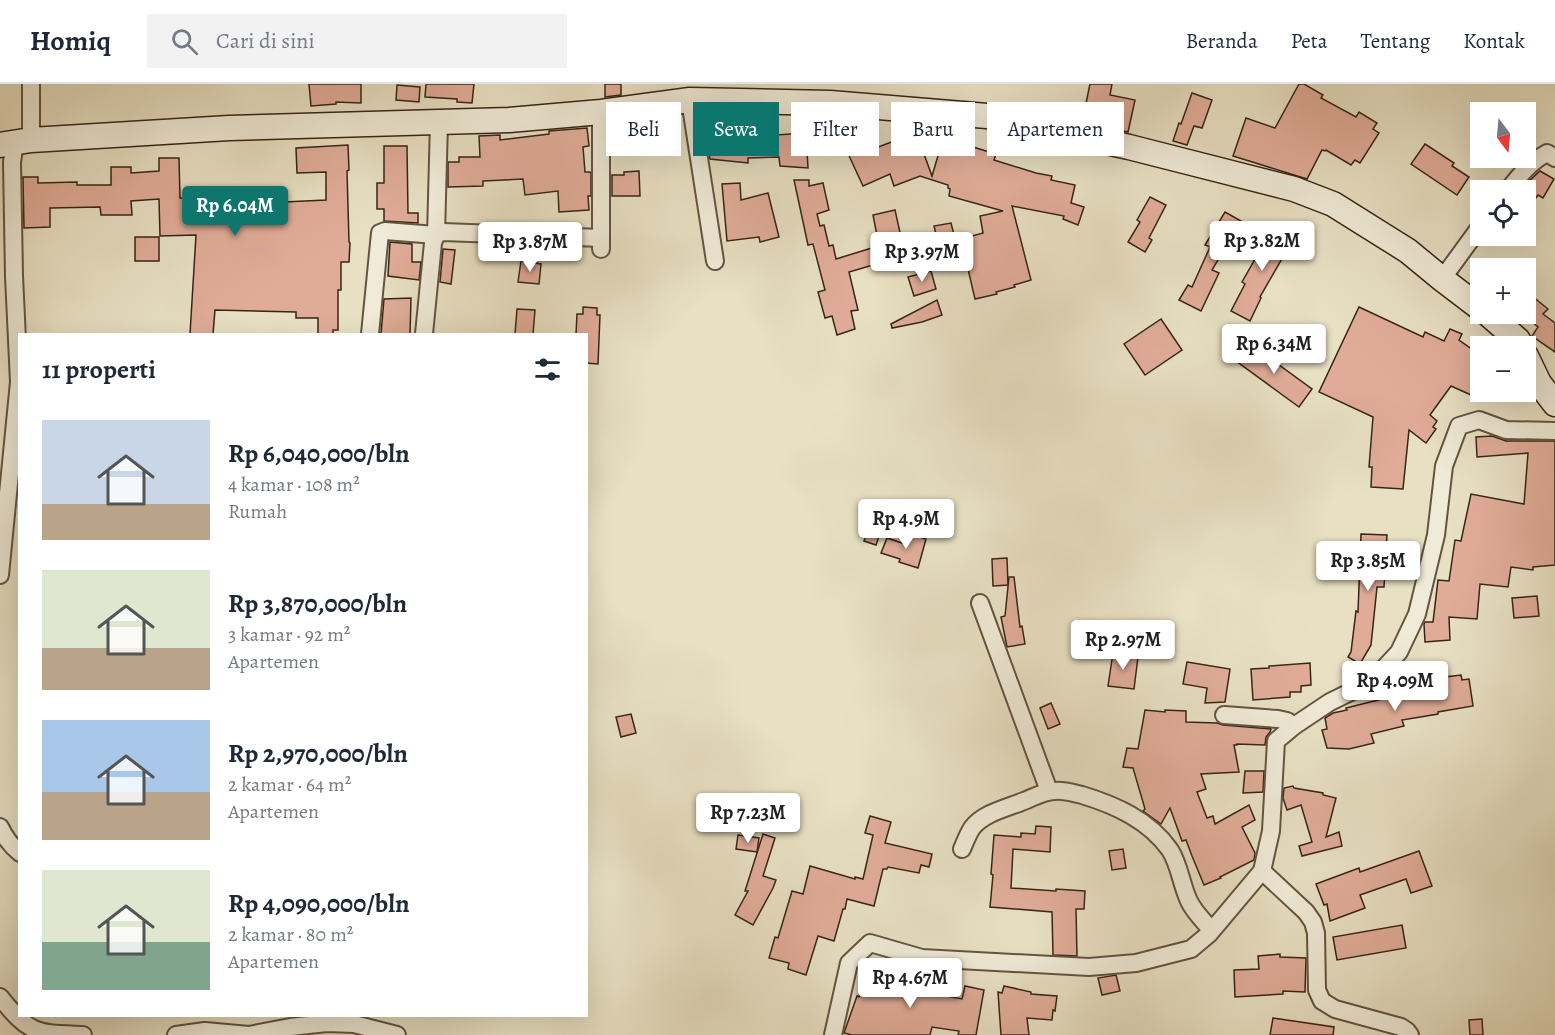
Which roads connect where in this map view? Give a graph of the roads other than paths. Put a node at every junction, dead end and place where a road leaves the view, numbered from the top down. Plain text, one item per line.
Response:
1 (31, 84) edge
2 (727, 92) edge
3 (690, 100) junction
4 (601, 112) junction
5 (439, 122) junction
6 (15, 142) edge
7 (1552, 153) edge
8 (1516, 180) edge
9 (436, 235) junction
10 (1470, 241) edge
11 (715, 261) dead end
12 (1442, 279) junction
13 (1470, 300) edge
14 (1500, 324) edge
15 (370, 333) edge
16 (424, 333) edge
17 (1513, 336) edge
18 (18, 347) edge
19 (1536, 377) edge
20 (18, 401) edge
21 (1555, 404) edge
22 (1555, 431) edge
23 (0, 575) edge
24 (980, 603) dead end
25 (1224, 715) dead end
26 (1294, 726) junction
27 (1049, 791) junction
28 (0, 827) edge
29 (962, 849) dead end
30 (18, 851) edge
31 (1262, 871) junction
32 (1212, 930) junction
33 (0, 997) edge
34 (299, 1021) edge
35 (30, 1026) edge
36 (83, 1035) edge
37 (176, 1035) edge
38 (397, 1035) edge
39 (833, 1035) edge
40 (1410, 1035) edge

1 - 6 street
2 - 3 main road
2 - 12 main road
3 - 4 main road
3 - 11 street
4 - 5 main road
4 - 9 street
5 - 6 main road
5 - 9 street
6 - 18 street
7 - 8 street
9 - 15 street
9 - 16 street
10 - 12 street
12 - 13 main road
14 - 17 main road
19 - 21 main road
20 - 23 street
22 - 26 street
24 - 27 street
25 - 26 street
26 - 31 street
27 - 29 street
27 - 32 street
28 - 30 street
31 - 32 street
31 - 40 street
32 - 39 street
33 - 35 street
34 - 37 street
34 - 38 street
35 - 36 street

